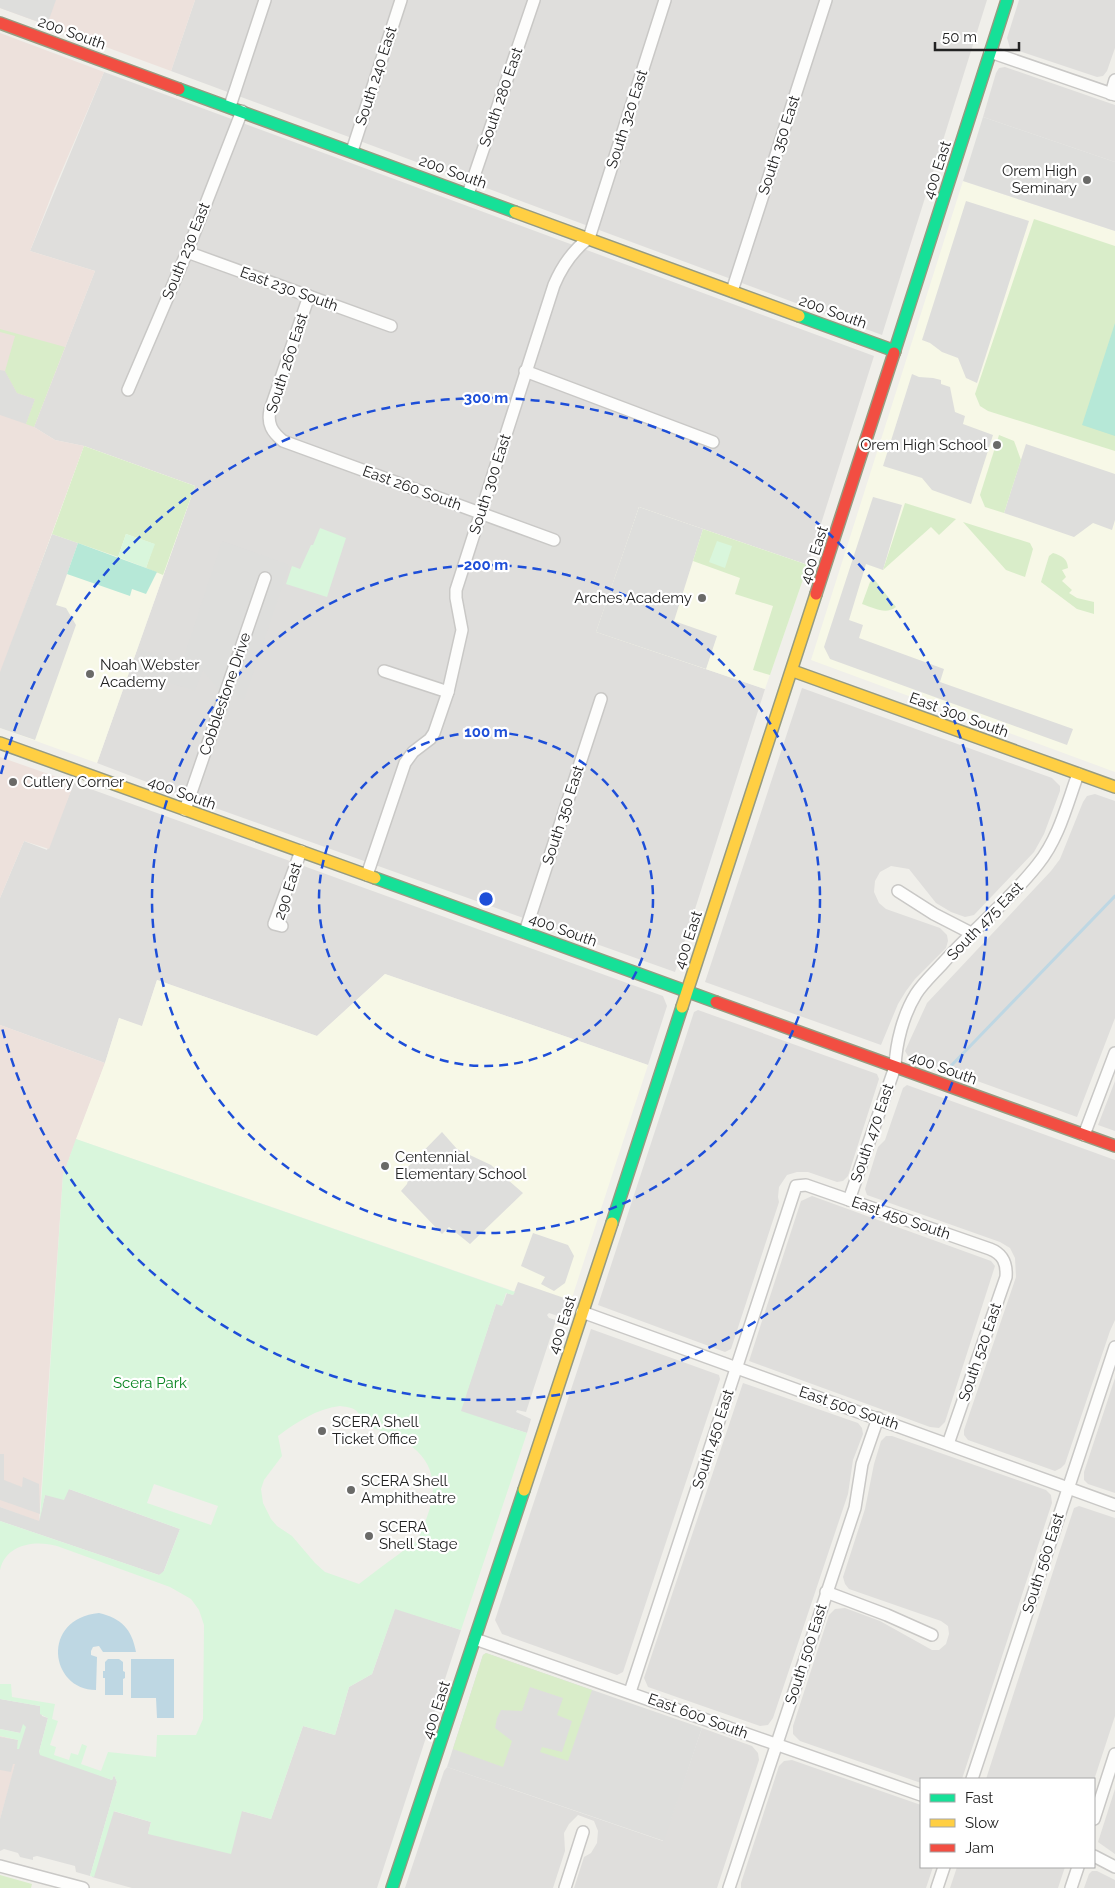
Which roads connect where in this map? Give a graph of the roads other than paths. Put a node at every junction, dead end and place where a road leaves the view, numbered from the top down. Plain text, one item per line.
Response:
1 (265, 0) edge
2 (401, 0) edge
3 (534, 0) edge
4 (665, 0) edge
5 (826, 0) edge
6 (1007, 0) edge
7 (0, 23) edge
8 (990, 52) junction
9 (1115, 80) edge
10 (1113, 94) edge
11 (230, 106) junction
12 (242, 111) junction
13 (352, 151) junction
14 (468, 194) junction
15 (589, 238) junction
16 (187, 252) junction
17 (732, 291) junction
18 (309, 296) junction
19 (391, 326) dead end
20 (895, 350) junction
21 (526, 371) junction
22 (128, 390) dead end
23 (272, 430) joint
24 (713, 442) dead end
25 (481, 513) junction
26 (554, 540) dead end
27 (265, 578) dead end
28 (384, 671) dead end
29 (793, 671) junction
30 (448, 692) junction
31 (601, 699) dead end
32 (0, 744) edge
33 (1078, 774) junction
34 (1115, 787) edge
35 (185, 810) junction
36 (301, 851) junction
37 (366, 875) junction
38 (898, 891) dead end
39 (282, 926) dead end
40 (525, 932) junction
41 (971, 933) junction
42 (688, 991) junction
43 (1115, 1053) edge
44 (895, 1067) junction
45 (1084, 1135) junction
46 (1115, 1146) edge
47 (796, 1186) joint
48 (849, 1200) junction
49 (1004, 1259) joint
50 (582, 1312) junction
51 (1115, 1347) edge
52 (736, 1369) junction
53 (878, 1418) junction
54 (948, 1444) junction
55 (1068, 1487) junction
56 (1115, 1504) edge
57 (826, 1592) junction
58 (932, 1635) dead end
59 (475, 1639) junction
60 (630, 1692) junction
61 (776, 1744) junction
62 (1115, 1754) edge
63 (972, 1778) edge
64 (920, 1795) edge
65 (1095, 1816) edge
66 (583, 1832) dead end
67 (1095, 1856) edge
68 (0, 1866) edge
69 (1115, 1866) edge
70 (944, 1868) edge
71 (1078, 1868) edge
72 (83, 1888) edge
73 (392, 1888) edge
74 (565, 1888) edge
75 (729, 1888) edge
76 (937, 1888) edge
77 (1071, 1888) edge

1 - 11 street
2 - 13 street, South 240 East
3 - 14 street, South 280 East
4 - 15 street, South 320 East
5 - 17 street, South 350 East
6 - 8 street, 400 East
7 - 11 street, 200 South
8 - 10 street
8 - 20 street, 400 East
9 - 10 street
11 - 12 street, 200 South
12 - 13 street, 200 South
12 - 16 street, South 230 East
13 - 14 street, 200 South
14 - 15 street, 200 South
15 - 17 street, 200 South
15 - 21 street, South 300 East
16 - 18 street, East 230 South
16 - 22 street, South 230 East
17 - 20 street, 200 South
18 - 19 street, East 230 South
18 - 23 street, South 260 East
20 - 29 street, 400 East
21 - 24 street
21 - 25 street, South 300 East
23 - 25 street, East 260 South
25 - 26 street, East 260 South
25 - 30 street, South 300 East
27 - 35 street, Cobblestone Drive
28 - 30 street
29 - 33 street, East 300 South
29 - 42 street, 400 East
30 - 37 street, South 300 East
31 - 40 street, South 350 East
32 - 35 street, 400 South
33 - 34 street, East 300 South
33 - 41 street, South 475 East
35 - 36 street, 400 South
36 - 37 street, 400 South
36 - 39 street, 290 East
37 - 40 street, 400 South
38 - 41 street
40 - 42 street, 400 South
41 - 44 street, South 475 East
42 - 44 street, 400 South
42 - 50 street, 400 East
43 - 45 street
44 - 45 street, 400 South
44 - 48 street, South 470 East
45 - 46 street, 400 South
47 - 48 street, East 450 South
47 - 52 street, South 450 East
48 - 49 street, East 450 South
49 - 54 street, South 520 East
50 - 52 street, East 500 South
50 - 59 street, 400 East
51 - 55 street, South 560 East
52 - 53 street, East 500 South
52 - 60 street, South 450 East
53 - 54 street, East 500 South
53 - 57 street, South 500 East
54 - 55 street, East 500 South
55 - 56 street, East 500 South
55 - 63 street, South 560 East
57 - 58 street
57 - 61 street, South 500 East
59 - 60 street, East 600 South
59 - 73 street, 400 East
60 - 61 street, East 600 South
61 - 64 street, East 600 South
61 - 75 street, South 500 East
62 - 65 street
66 - 74 street
67 - 69 street
68 - 72 street
70 - 76 street
71 - 77 street

